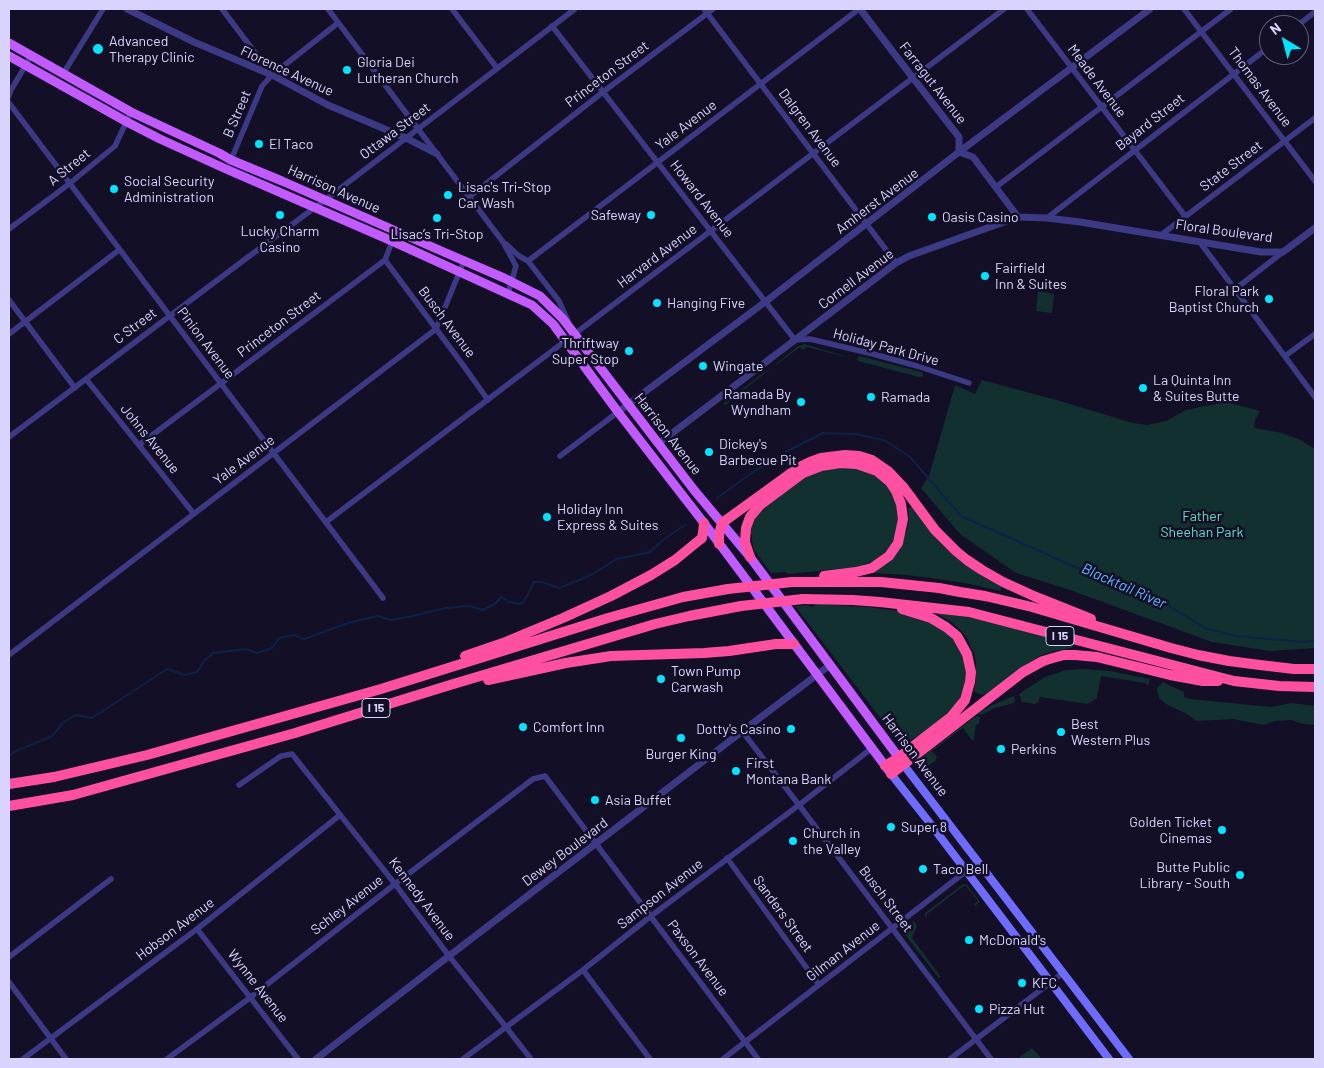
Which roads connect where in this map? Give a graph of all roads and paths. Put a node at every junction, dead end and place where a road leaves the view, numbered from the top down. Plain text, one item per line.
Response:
1 (103, 9) edge
2 (127, 9) edge
3 (222, 9) edge
4 (328, 9) edge
5 (452, 9) edge
6 (575, 9) edge
7 (714, 9) edge
8 (860, 9) edge
9 (1004, 9) edge
10 (1027, 9) edge
11 (1150, 9) edge
12 (1184, 9) edge
13 (1232, 9) edge
14 (706, 11) edge
15 (338, 23) junction
16 (552, 26) junction
17 (1201, 31) junction
18 (9, 43) edge
19 (1259, 55) edge
20 (9, 56) edge
21 (31, 56) junction
22 (25, 65) junction
23 (497, 68) junction
24 (1072, 68) junction
25 (63, 74) junction
26 (1234, 74) junction
27 (272, 75) junction
28 (913, 78) junction
29 (760, 84) junction
30 (603, 92) junction
31 (9, 96) edge
32 (9, 103) edge
33 (1101, 107) junction
34 (131, 112) junction
35 (1315, 118) edge
36 (127, 122) junction
37 (418, 128) junction
38 (406, 138) junction
39 (1285, 141) junction
40 (1134, 150) junction
41 (959, 152) junction
42 (437, 154) junction
43 (813, 154) junction
44 (231, 160) junction
45 (657, 162) junction
46 (1315, 181) edge
47 (69, 184) junction
48 (996, 187) junction
49 (469, 197) junction
50 (326, 200) junction
51 (315, 208) junction
52 (1185, 216) junction
53 (1018, 217) junction
54 (1047, 218) junction
55 (866, 224) junction
56 (1315, 228) edge
57 (9, 229) edge
58 (396, 231) junction
59 (710, 231) junction
60 (1161, 235) junction
61 (392, 241) junction
62 (1198, 241) junction
63 (503, 242) junction
64 (119, 250) junction
65 (1283, 252) junction
66 (385, 260) junction
67 (464, 261) junction
68 (528, 261) junction
69 (896, 263) junction
70 (459, 271) junction
71 (512, 282) junction
72 (1234, 290) junction
73 (508, 294) junction
74 (9, 300) edge
75 (765, 302) junction
76 (170, 316) junction
77 (25, 322) junction
78 (436, 329) junction
79 (9, 334) edge
80 (575, 334) junction
81 (1315, 334) edge
82 (795, 340) junction
83 (564, 341) junction
84 (1285, 356) junction
85 (86, 379) junction
86 (969, 383) dead end
87 (220, 384) junction
88 (74, 388) junction
89 (1315, 397) edge
90 (488, 400) junction
91 (627, 404) junction
92 (618, 412) junction
93 (9, 437) edge
94 (658, 444) junction
95 (139, 445) junction
96 (273, 453) junction
97 (560, 456) dead end
98 (194, 514) junction
99 (326, 522) junction
100 (704, 523) junction
101 (722, 523) junction
102 (719, 544) junction
103 (750, 557) junction
104 (792, 582) junction
105 (383, 598) dead end
106 (880, 602) junction
107 (1109, 629) junction
108 (794, 644) junction
109 (9, 655) edge
110 (830, 665) junction
111 (1315, 669) edge
112 (818, 675) junction
113 (1234, 681) junction
114 (450, 685) junction
115 (1315, 687) edge
116 (382, 689) junction
117 (742, 731) junction
118 (872, 748) junction
119 (901, 761) junction
120 (888, 770) junction
121 (546, 776) joint
122 (9, 784) edge
123 (239, 785) dead end
124 (799, 804) junction
125 (9, 806) edge
126 (340, 814) junction
127 (596, 843) junction
128 (727, 858) junction
129 (978, 862) junction
130 (966, 871) junction
131 (111, 878) dead end
132 (395, 884) junction
133 (651, 916) junction
134 (892, 928) junction
135 (198, 929) junction
136 (449, 956) junction
137 (9, 957) edge
138 (583, 970) junction
139 (1063, 973) junction
140 (9, 982) edge
141 (1050, 982) junction
142 (819, 985) junction
143 (251, 997) junction
144 (506, 1026) junction
145 (50, 1038) junction
146 (976, 1040) junction
147 (745, 1042) junction
148 (23, 1059) edge
149 (66, 1059) edge
150 (167, 1059) edge
151 (298, 1059) edge
152 (316, 1059) edge
153 (463, 1059) edge
154 (531, 1059) edge
155 (650, 1059) edge
156 (723, 1059) edge
157 (758, 1059) edge
158 (950, 1059) edge
159 (991, 1059) edge
160 (1109, 1059) edge
161 (1129, 1059) edge

1 - 25 street
2 - 27 street, Florence Avenue
3 - 27 street
4 - 15 street
5 - 23 street
6 - 16 street, Ottawa Street
7 - 14 street, Princeton Street
8 - 28 street, Farragut Avenue
8 - 29 street, Yale Avenue
9 - 28 street, Harvard Avenue
10 - 24 street, Meade Avenue
11 - 24 street, Amherst Avenue
12 - 17 street, Thomas Avenue
13 - 17 street
14 - 29 street, Dalgren Avenue
14 - 30 street, Princeton Street
15 - 27 street, B Street
15 - 37 street
16 - 23 street, Ottawa Street
16 - 30 street, Howard Avenue
17 - 26 street, Thomas Avenue
17 - 33 street
18 - 21 main road, Harrison Avenue
19 - 26 street, Bayard Street
20 - 22 main road, Harrison Avenue
21 - 22 street
21 - 25 main road, Harrison Avenue
22 - 31 street
22 - 36 main road, Harrison Avenue
23 - 37 street, Ottawa Street
24 - 33 street, Meade Avenue
24 - 41 street, Amherst Avenue
25 - 34 main road, Harrison Avenue
26 - 39 street, Thomas Avenue
26 - 40 street, Bayard Street
27 - 38 street, Florence Avenue
27 - 44 street, B Street
28 - 41 street, Farragut Avenue
28 - 43 street, Harvard Avenue
29 - 43 street, Dalgren Avenue
29 - 45 street, Yale Avenue
30 - 45 street, Howard Avenue
30 - 49 street, Princeton Street
32 - 47 street, Pinion Avenue
33 - 40 street, Meade Avenue
33 - 48 street
34 - 36 street, A Street
34 - 44 main road, Harrison Avenue
35 - 39 street, State Street
36 - 47 street, A Street
36 - 51 main road, Harrison Avenue
37 - 38 street, Ottawa Street
37 - 42 street
38 - 42 street, Florence Avenue
38 - 50 street, Ottawa Street
39 - 46 street, Thomas Avenue
39 - 52 street, State Street
40 - 52 street, Meade Avenue
40 - 54 street, Bayard Street
41 - 48 street
41 - 55 street, Amherst Avenue
42 - 49 street
43 - 55 street, Dalgren Avenue
43 - 59 street, Harvard Avenue
44 - 50 main road, Harrison Avenue
45 - 59 street, Howard Avenue
45 - 68 street, Yale Avenue
47 - 57 street, A Street
47 - 64 street, Pinion Avenue
48 - 53 street
49 - 63 street
50 - 51 street, C Street
50 - 58 main road, Harrison Avenue
51 - 61 main road, Harrison Avenue
51 - 76 street, C Street
52 - 60 street, State Street
53 - 54 street, Cornell Avenue
53 - 69 street, Cornell Avenue
54 - 60 street, Cornell Avenue
55 - 69 street, Dalgren Avenue
55 - 75 street, Amherst Avenue
56 - 65 street, Floral Boulevard
58 - 61 street
58 - 67 main road, Harrison Avenue
59 - 75 street, Howard Avenue
59 - 80 street, Harvard Avenue
60 - 62 street, Floral Boulevard
61 - 66 street
61 - 70 main road, Harrison Avenue
62 - 65 street, Floral Boulevard
62 - 72 street
63 - 68 street
63 - 71 street
64 - 76 street, Pinion Avenue
64 - 77 street
65 - 72 street, Floral Boulevard
66 - 78 street, Busch Avenue
66 - 87 street, Princeton Street
67 - 70 street
67 - 71 main road, Harrison Avenue
68 - 80 street
69 - 82 street, Cornell Avenue
70 - 73 main road, Harrison Avenue
70 - 78 street
71 - 73 street
71 - 80 main road, Harrison Avenue
72 - 84 street
73 - 83 main road, Harrison Avenue
74 - 77 street
75 - 82 street, Howard Avenue
75 - 91 street, Amherst Avenue
76 - 85 street, C Street
76 - 87 street, Pinion Avenue
77 - 79 street
77 - 88 street
78 - 90 street, Busch Avenue
78 - 96 street, Yale Avenue
80 - 83 street, Harvard Avenue
80 - 91 main road, Harrison Avenue
81 - 84 street
82 - 86 street, Holiday Park Drive
82 - 94 street, Cornell Avenue
83 - 90 street, Harvard Avenue
83 - 92 main road, Harrison Avenue
84 - 89 street
85 - 88 street, C Street
85 - 95 street, Johns Avenue
87 - 95 street, Princeton Street
87 - 96 street, Pinion Avenue
88 - 93 street, C Street
90 - 99 street, Harvard Avenue
91 - 92 street, Amherst Avenue
91 - 94 main road, Harrison Avenue
92 - 97 street
92 - 100 main road, Harrison Avenue
94 - 101 main road, Harrison Avenue
95 - 98 street, Johns Avenue
96 - 98 street, Yale Avenue
96 - 99 street, Pinion Avenue
98 - 109 street, Yale Avenue
99 - 105 street, Pinion Avenue
100 - 102 main road, Harrison Avenue
100 - 116 highway
101 - 102 highway
101 - 103 main road, Harrison Avenue
101 - 107 highway
102 - 108 main road, Harrison Avenue
103 - 104 highway
103 - 110 main road, Harrison Avenue
104 - 107 highway, I 15
104 - 116 highway, I 15, bridge
106 - 113 highway, I 15
106 - 114 highway, I 15, bridge
106 - 119 highway
107 - 111 highway, I 15
108 - 112 main road, Harrison Avenue
108 - 114 highway
110 - 112 street, Dewey Boulevard
110 - 119 main road, Harrison Avenue
112 - 117 street, Dewey Boulevard
112 - 118 main road, Harrison Avenue
113 - 115 highway, I 15
113 - 119 highway
114 - 125 highway, I 15
116 - 122 highway, I 15
117 - 124 street, Busch Street
117 - 127 street, Dewey Boulevard
118 - 120 main road, Harrison Avenue
118 - 124 street, Sampson Avenue
119 - 120 highway
119 - 129 main road, Harrison Avenue
120 - 130 main road, Harrison Avenue
121 - 127 street, Paxson Avenue
121 - 132 street, Schley Avenue
123 - 126 street, Kennedy Avenue
124 - 128 street, Sampson Avenue
124 - 134 street, Busch Street
126 - 132 street, Kennedy Avenue
126 - 135 street, Hobson Avenue
127 - 133 street, Paxson Avenue
127 - 136 street, Dewey Boulevard
128 - 133 street, Sampson Avenue
128 - 142 street, Sanders Street
129 - 130 street, Gilman Avenue
129 - 139 main road, Harrison Avenue
130 - 134 street, Gilman Avenue
130 - 141 main road, Harrison Avenue
131 - 137 street
132 - 136 street, Kennedy Avenue
132 - 143 street, Schley Avenue
133 - 138 street, Sampson Avenue
133 - 147 street, Paxson Avenue
134 - 142 street, Gilman Avenue
134 - 146 street, Busch Street
135 - 143 street, Wynne Avenue
135 - 145 street, Hobson Avenue
136 - 144 street, Kennedy Avenue
136 - 152 street, Dewey Boulevard
138 - 144 street, Sampson Avenue
138 - 155 street
139 - 141 street
139 - 161 main road, Harrison Avenue
140 - 145 street
141 - 146 street
141 - 160 main road, Harrison Avenue
142 - 147 street, Gilman Avenue
143 - 150 street, Schley Avenue
143 - 151 street, Wynne Avenue
144 - 153 street, Sampson Avenue
144 - 154 street, Kennedy Avenue
145 - 148 street, Hobson Avenue
145 - 149 street
146 - 158 street
146 - 159 street, Busch Street
147 - 156 street, Gilman Avenue
147 - 157 street, Paxson Avenue

